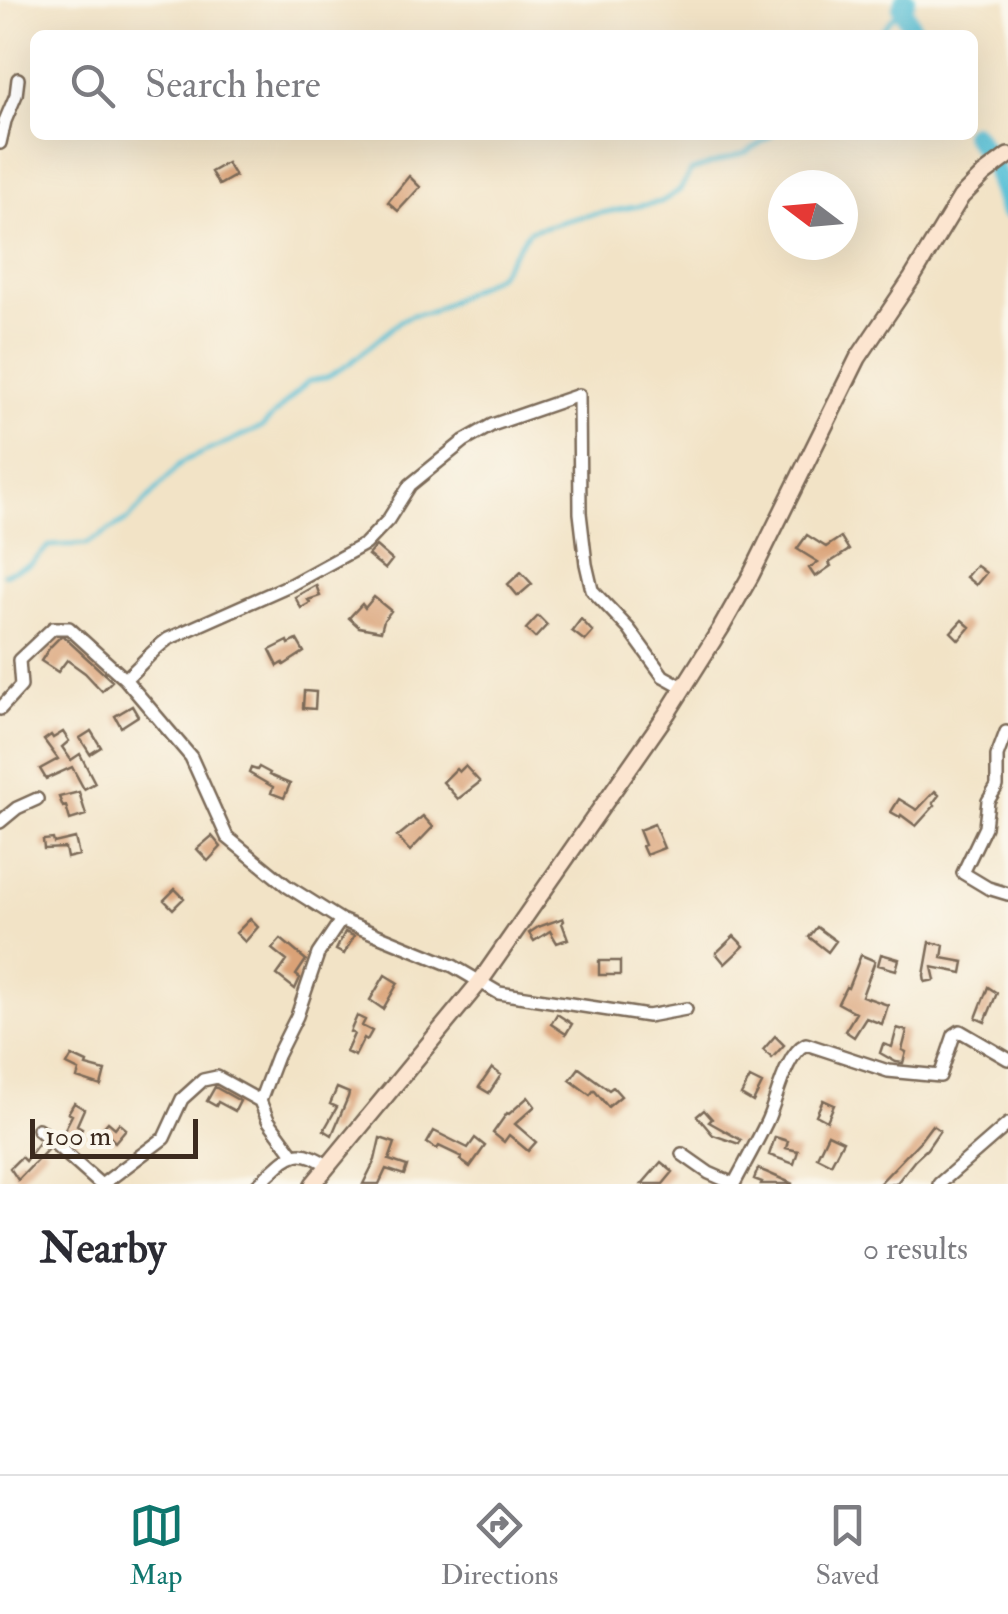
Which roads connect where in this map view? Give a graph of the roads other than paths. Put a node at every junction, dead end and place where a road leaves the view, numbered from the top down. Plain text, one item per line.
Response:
1 (18, 78) dead end
2 (0, 143) edge
3 (1008, 156) edge
4 (125, 679) junction
5 (683, 686) junction
6 (0, 710) edge
7 (1008, 733) edge
8 (37, 799) dead end
9 (0, 822) edge
10 (1008, 894) edge
11 (342, 920) junction
12 (480, 983) junction
13 (686, 1009) dead end
14 (1008, 1059) edge
15 (260, 1101) junction
16 (1008, 1124) edge
17 (38, 1130) dead end
18 (293, 1154) junction
19 (682, 1154) dead end
20 (328, 1166) junction
21 (102, 1184) edge
22 (258, 1184) edge
23 (313, 1184) edge
24 (734, 1184) edge
25 (938, 1184) edge

1 - 2 street
3 - 5 street
4 - 5 street
4 - 6 street
4 - 11 street
5 - 12 street
7 - 10 street
8 - 9 street
11 - 12 street
11 - 15 street
12 - 13 street
12 - 20 street
14 - 24 street
15 - 18 street
15 - 21 street
16 - 25 street
17 - 21 street
18 - 20 street
18 - 22 street
19 - 24 street
20 - 23 street

